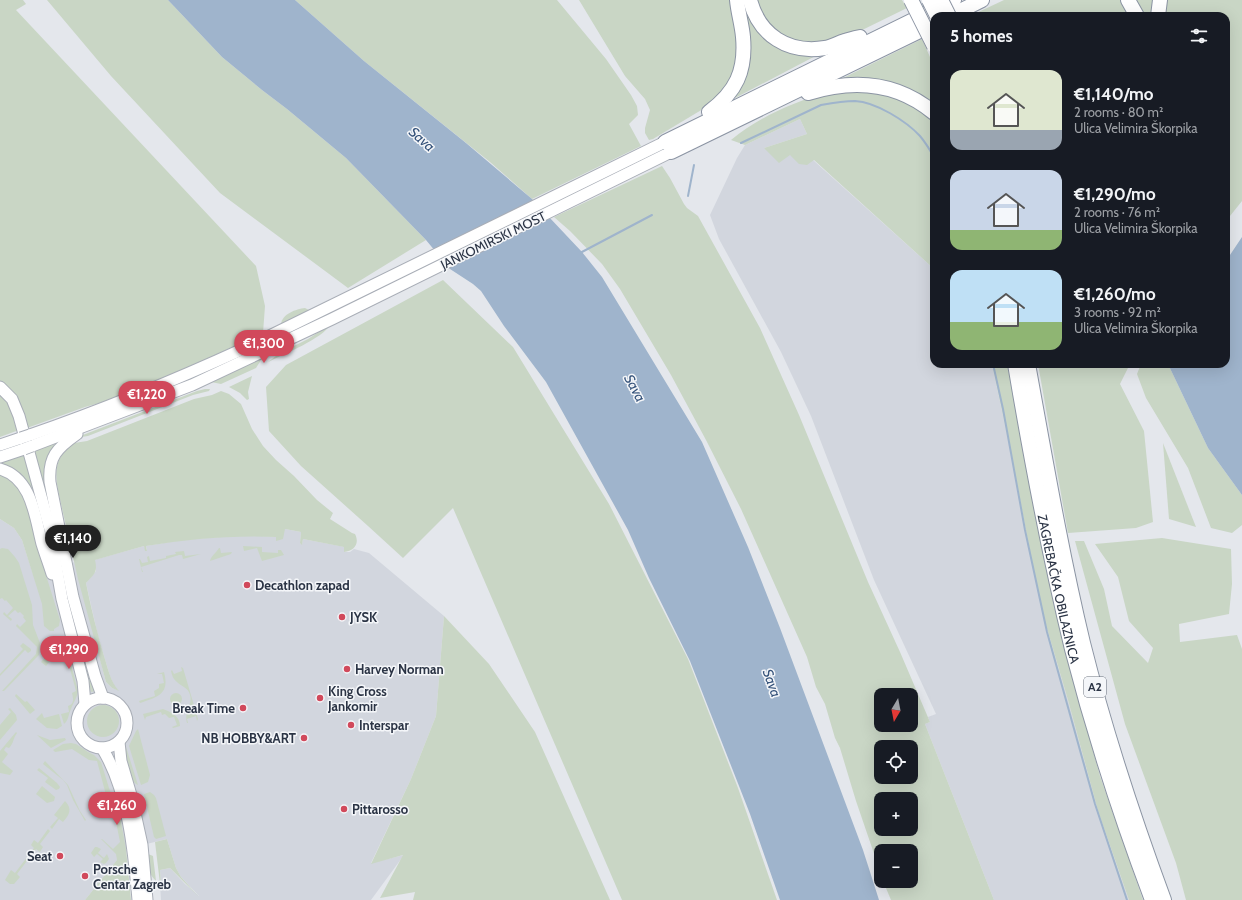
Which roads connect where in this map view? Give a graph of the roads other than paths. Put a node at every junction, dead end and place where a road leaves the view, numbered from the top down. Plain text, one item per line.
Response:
1 (737, 0) edge
2 (750, 0) edge
3 (911, 0) edge
4 (929, 0) edge
5 (936, 0) edge
6 (941, 0) edge
7 (954, 0) edge
8 (982, 0) edge
9 (1128, 0) edge
10 (1160, 0) edge
11 (935, 12) edge
12 (948, 12) edge
13 (958, 12) edge
14 (1135, 12) edge
15 (1158, 12) edge
16 (930, 26) edge
17 (860, 37) junction
18 (930, 38) edge
19 (754, 105) junction
20 (930, 110) edge
21 (670, 144) junction
22 (1016, 368) edge
23 (1029, 368) edge
24 (0, 387) edge
25 (92, 424) junction
26 (27, 442) junction
27 (1, 445) edge
28 (0, 457) edge
29 (0, 469) edge
30 (50, 529) junction
31 (73, 596) junction
32 (62, 599) junction
33 (103, 698) junction
34 (86, 704) junction
35 (119, 742) junction
36 (102, 748) junction
37 (138, 900) edge
38 (147, 900) edge
39 (1152, 900) edge
40 (1164, 900) edge

1 - 21 highway
2 - 17 highway
3 - 18 highway, bridge
4 - 11 highway, bridge
5 - 17 highway
6 - 12 highway, bridge
7 - 19 highway
8 - 13 highway
9 - 14 highway
10 - 15 highway
16 - 19 highway
17 - 19 highway
19 - 20 highway
19 - 21 highway
21 - 25 main road, JANKOMIRSKI MOST
21 - 26 main road, JANKOMIRSKI MOST
22 - 39 highway, ZAGREBAČKA OBILAZNICA / A2
23 - 40 highway, ZAGREBAČKA OBILAZNICA / A2
24 - 30 main road
25 - 26 main road
25 - 31 main road
26 - 27 main road
26 - 28 main road
29 - 32 main road
30 - 31 main road
30 - 32 main road
31 - 33 main road
32 - 34 main road
33 - 34 main road
33 - 35 main road
34 - 36 main road
35 - 36 main road
35 - 38 main road
36 - 37 main road

